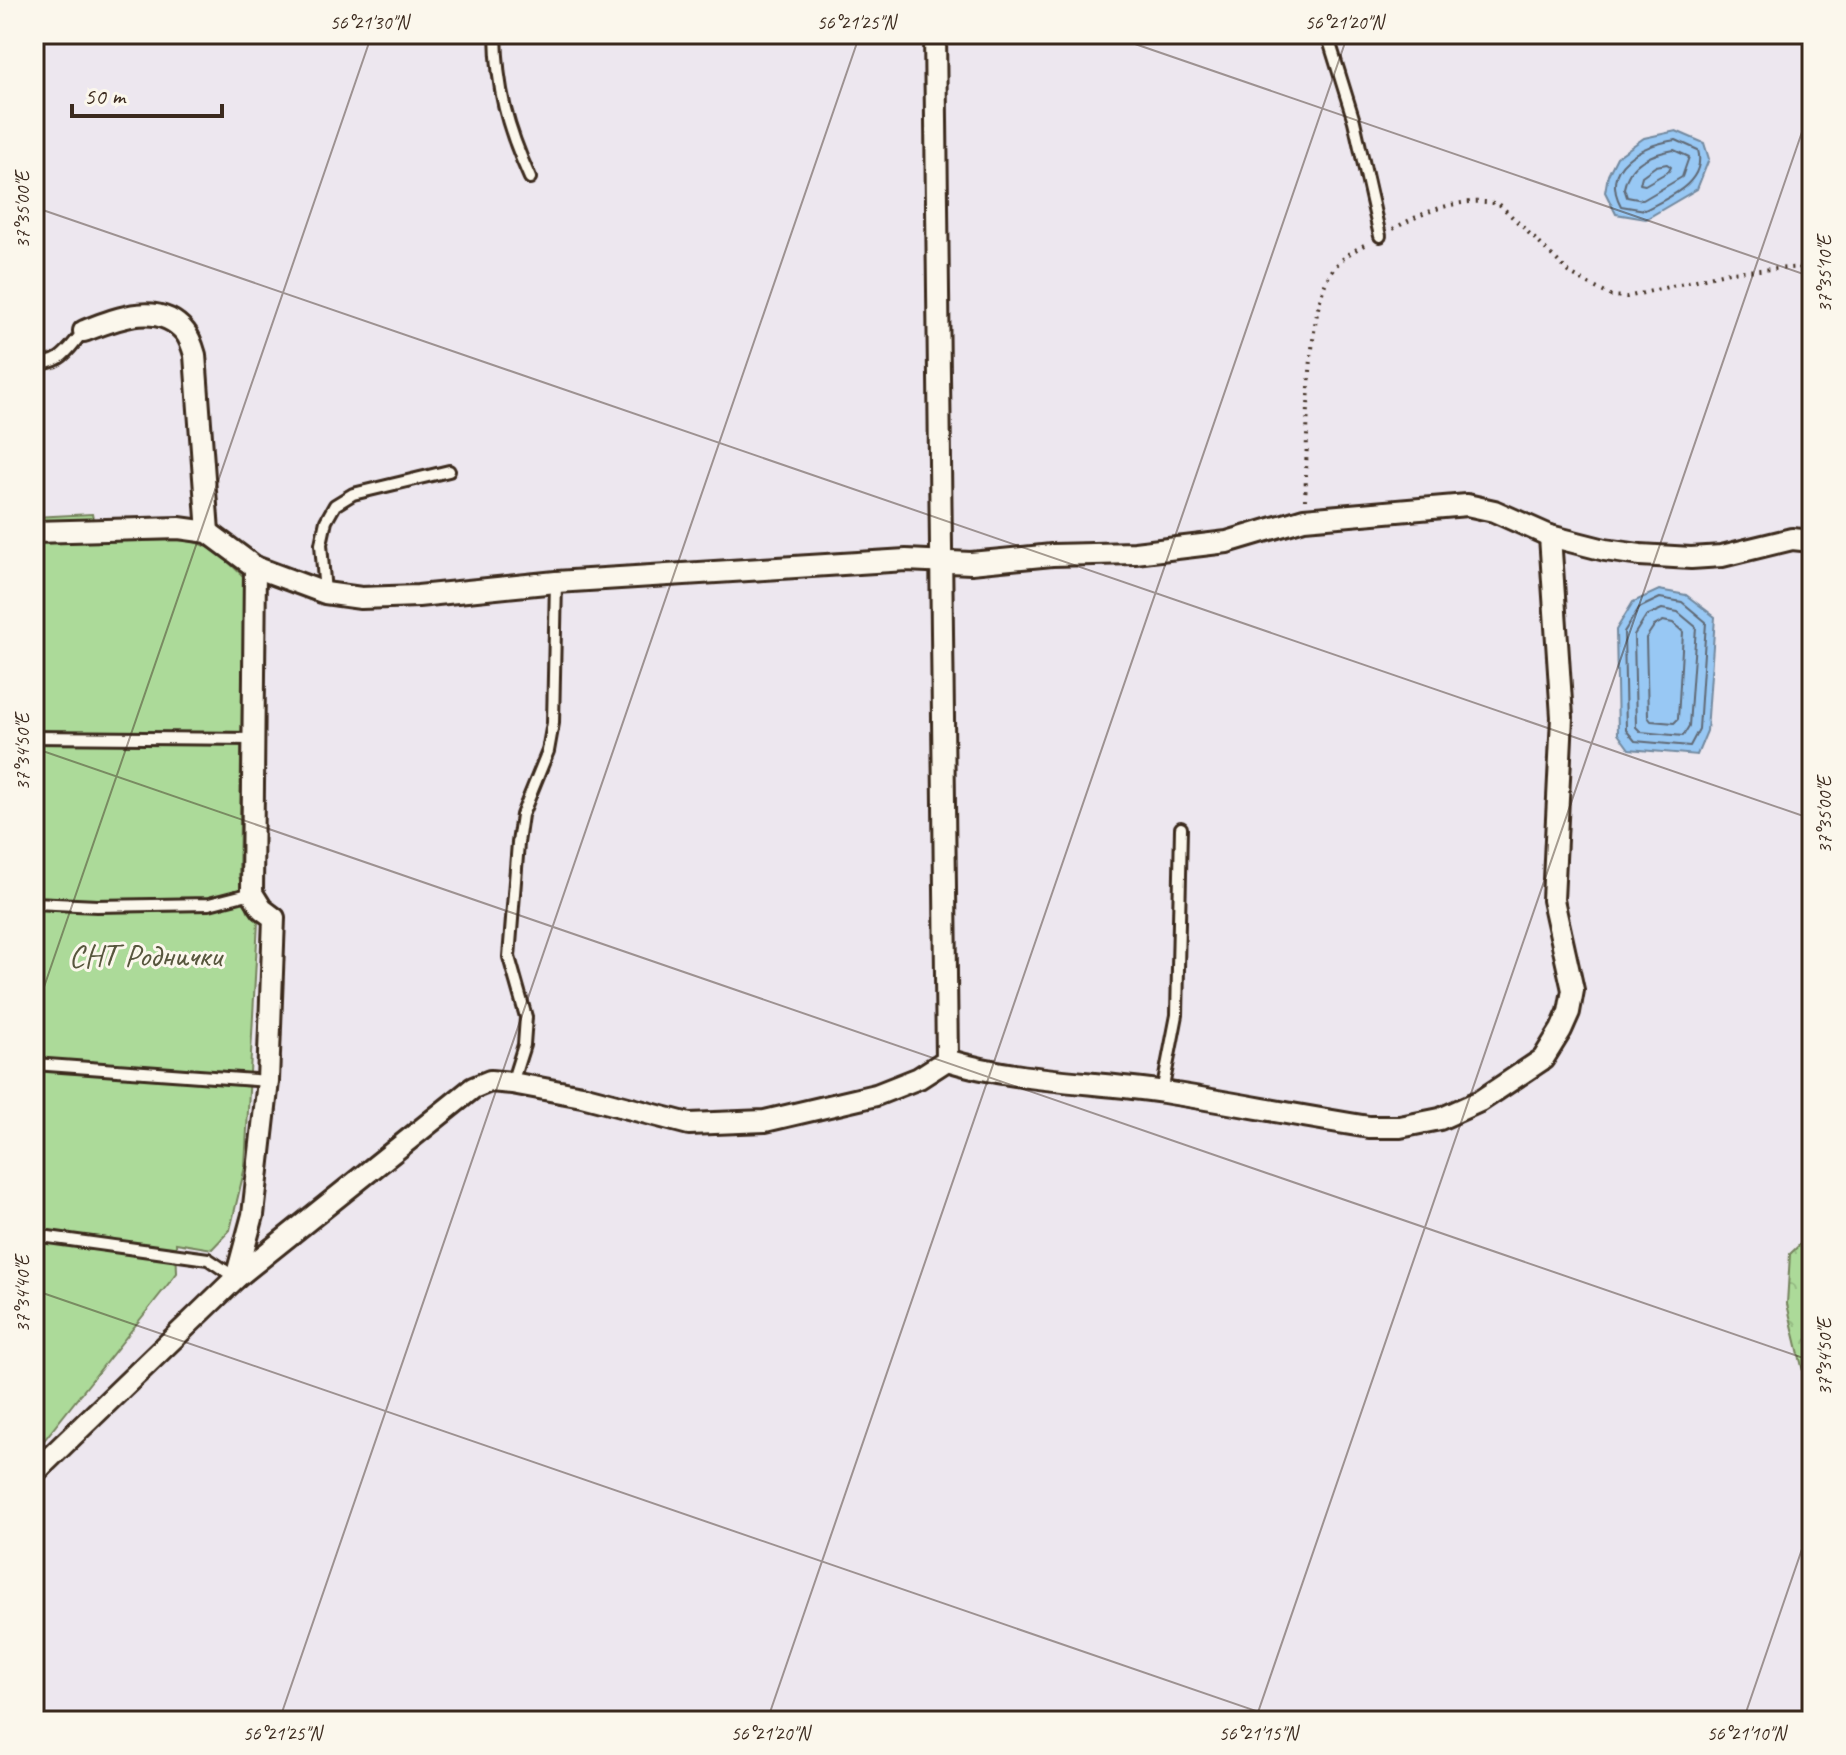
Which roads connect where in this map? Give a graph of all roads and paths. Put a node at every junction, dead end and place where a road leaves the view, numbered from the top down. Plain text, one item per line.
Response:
1 (496, 34) edge
2 (935, 34) edge
3 (1327, 34) edge
4 (530, 178) dead end
5 (1380, 236) junction
6 (1812, 270) edge
7 (84, 331) joint
8 (34, 364) edge
9 (449, 471) dead end
10 (1304, 519) junction
11 (34, 532) edge
12 (208, 532) junction
13 (1550, 536) junction
14 (1812, 541) edge
15 (942, 560) junction
16 (255, 567) junction
17 (556, 582) junction
18 (325, 593) junction
19 (34, 737) edge
20 (255, 739) junction
21 (1181, 828) dead end
22 (252, 893) junction
23 (34, 903) edge
24 (947, 1060) junction
25 (34, 1064) edge
26 (268, 1081) junction
27 (512, 1083) junction
28 (1162, 1092) junction
29 (34, 1235) edge
30 (236, 1278) junction
31 (34, 1473) edge

1 - 4 lane
2 - 15 street
3 - 5 lane
5 - 6 path
5 - 10 path
7 - 8 lane
7 - 12 street
9 - 18 lane
10 - 13 street
10 - 15 street
11 - 12 street
12 - 16 street
13 - 14 street
13 - 28 street
15 - 17 street
15 - 24 street
16 - 18 street
16 - 20 street
17 - 18 street
17 - 27 lane
19 - 20 lane
20 - 22 street
21 - 28 lane
22 - 23 lane
22 - 26 street
24 - 27 street
24 - 28 street
25 - 26 lane
26 - 30 street
27 - 30 street
29 - 30 lane
30 - 31 street

